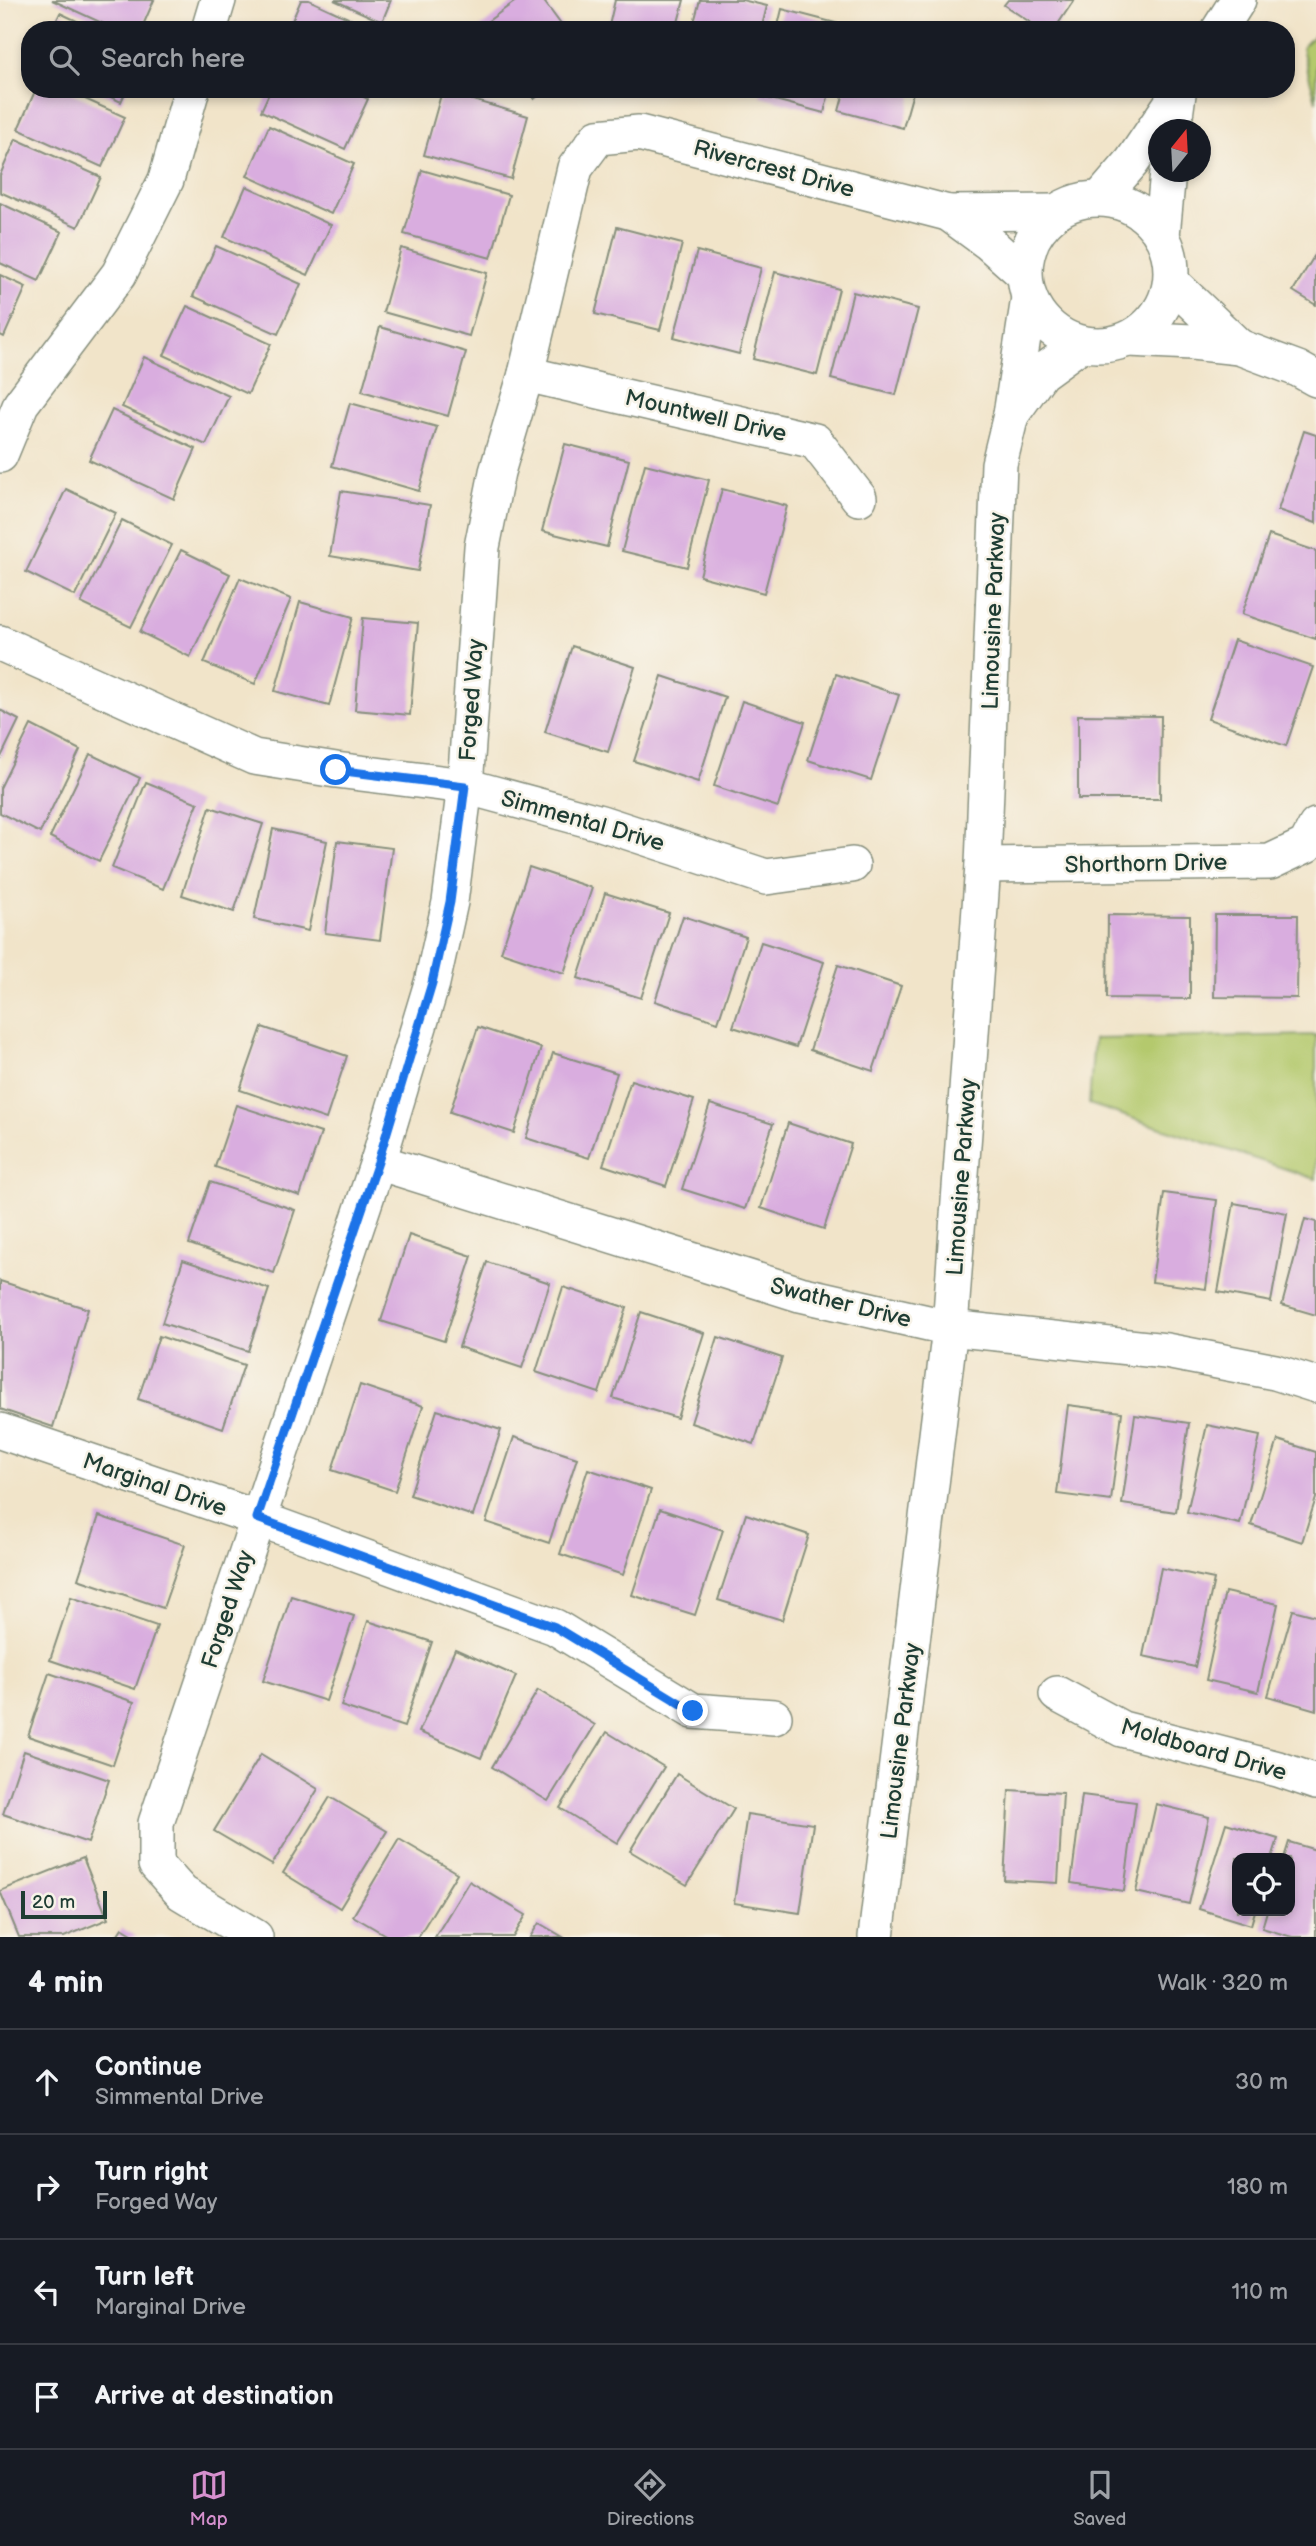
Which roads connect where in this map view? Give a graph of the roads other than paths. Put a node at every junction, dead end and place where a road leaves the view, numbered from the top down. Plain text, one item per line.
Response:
1 (218, 0) edge
2 (1237, 0) edge
3 (212, 21) edge
4 (1224, 21) edge
5 (189, 98) edge
6 (1175, 98) edge
7 (1179, 98) edge
8 (1175, 119) edge
9 (598, 137) joint
10 (1167, 182) edge
11 (1101, 198) junction
12 (1055, 212) junction
13 (948, 214) junction
14 (1162, 235) junction
15 (1171, 282) junction
16 (1027, 286) junction
17 (1129, 339) junction
18 (1081, 344) junction
19 (1239, 347) junction
20 (526, 374) junction
21 (1316, 379) edge
22 (1012, 415) junction
23 (0, 455) edge
24 (859, 498) dead end
25 (0, 643) edge
26 (465, 786) junction
27 (1311, 836) edge
28 (852, 865) dead end
29 (983, 865) junction
30 (378, 1162) junction
31 (950, 1328) junction
32 (1316, 1385) edge
33 (0, 1432) edge
34 (257, 1518) junction
35 (1057, 1694) dead end
36 (774, 1717) dead end
37 (1316, 1782) edge
38 (255, 1937) edge
39 (876, 1937) edge

1 - 3 street
2 - 4 street
5 - 23 street
6 - 11 street
7 - 8 street
9 - 13 street, Rivercrest Drive
9 - 20 street, Forged Way
10 - 14 street
11 - 12 street
11 - 14 street
12 - 13 street, Rivercrest Drive
12 - 16 street
13 - 16 street, Rivercrest Drive
14 - 15 street
15 - 17 street
15 - 19 street
16 - 18 street
16 - 22 street, Limousine Parkway
17 - 18 street
17 - 19 street
18 - 22 street, Limousine Parkway
19 - 21 street
20 - 24 street, Mountwell Drive
20 - 26 street, Forged Way
22 - 29 street, Limousine Parkway
25 - 26 street, Simmental Drive
26 - 28 street, Simmental Drive
26 - 30 street, Forged Way
27 - 29 street, Shorthorn Drive
29 - 31 street, Limousine Parkway
30 - 31 street, Swather Drive
30 - 34 street, Forged Way
31 - 32 street, Swather Drive
31 - 39 street, Limousine Parkway
33 - 34 street, Marginal Drive
34 - 36 street, Marginal Drive
34 - 38 street, Forged Way
35 - 37 street, Moldboard Drive

